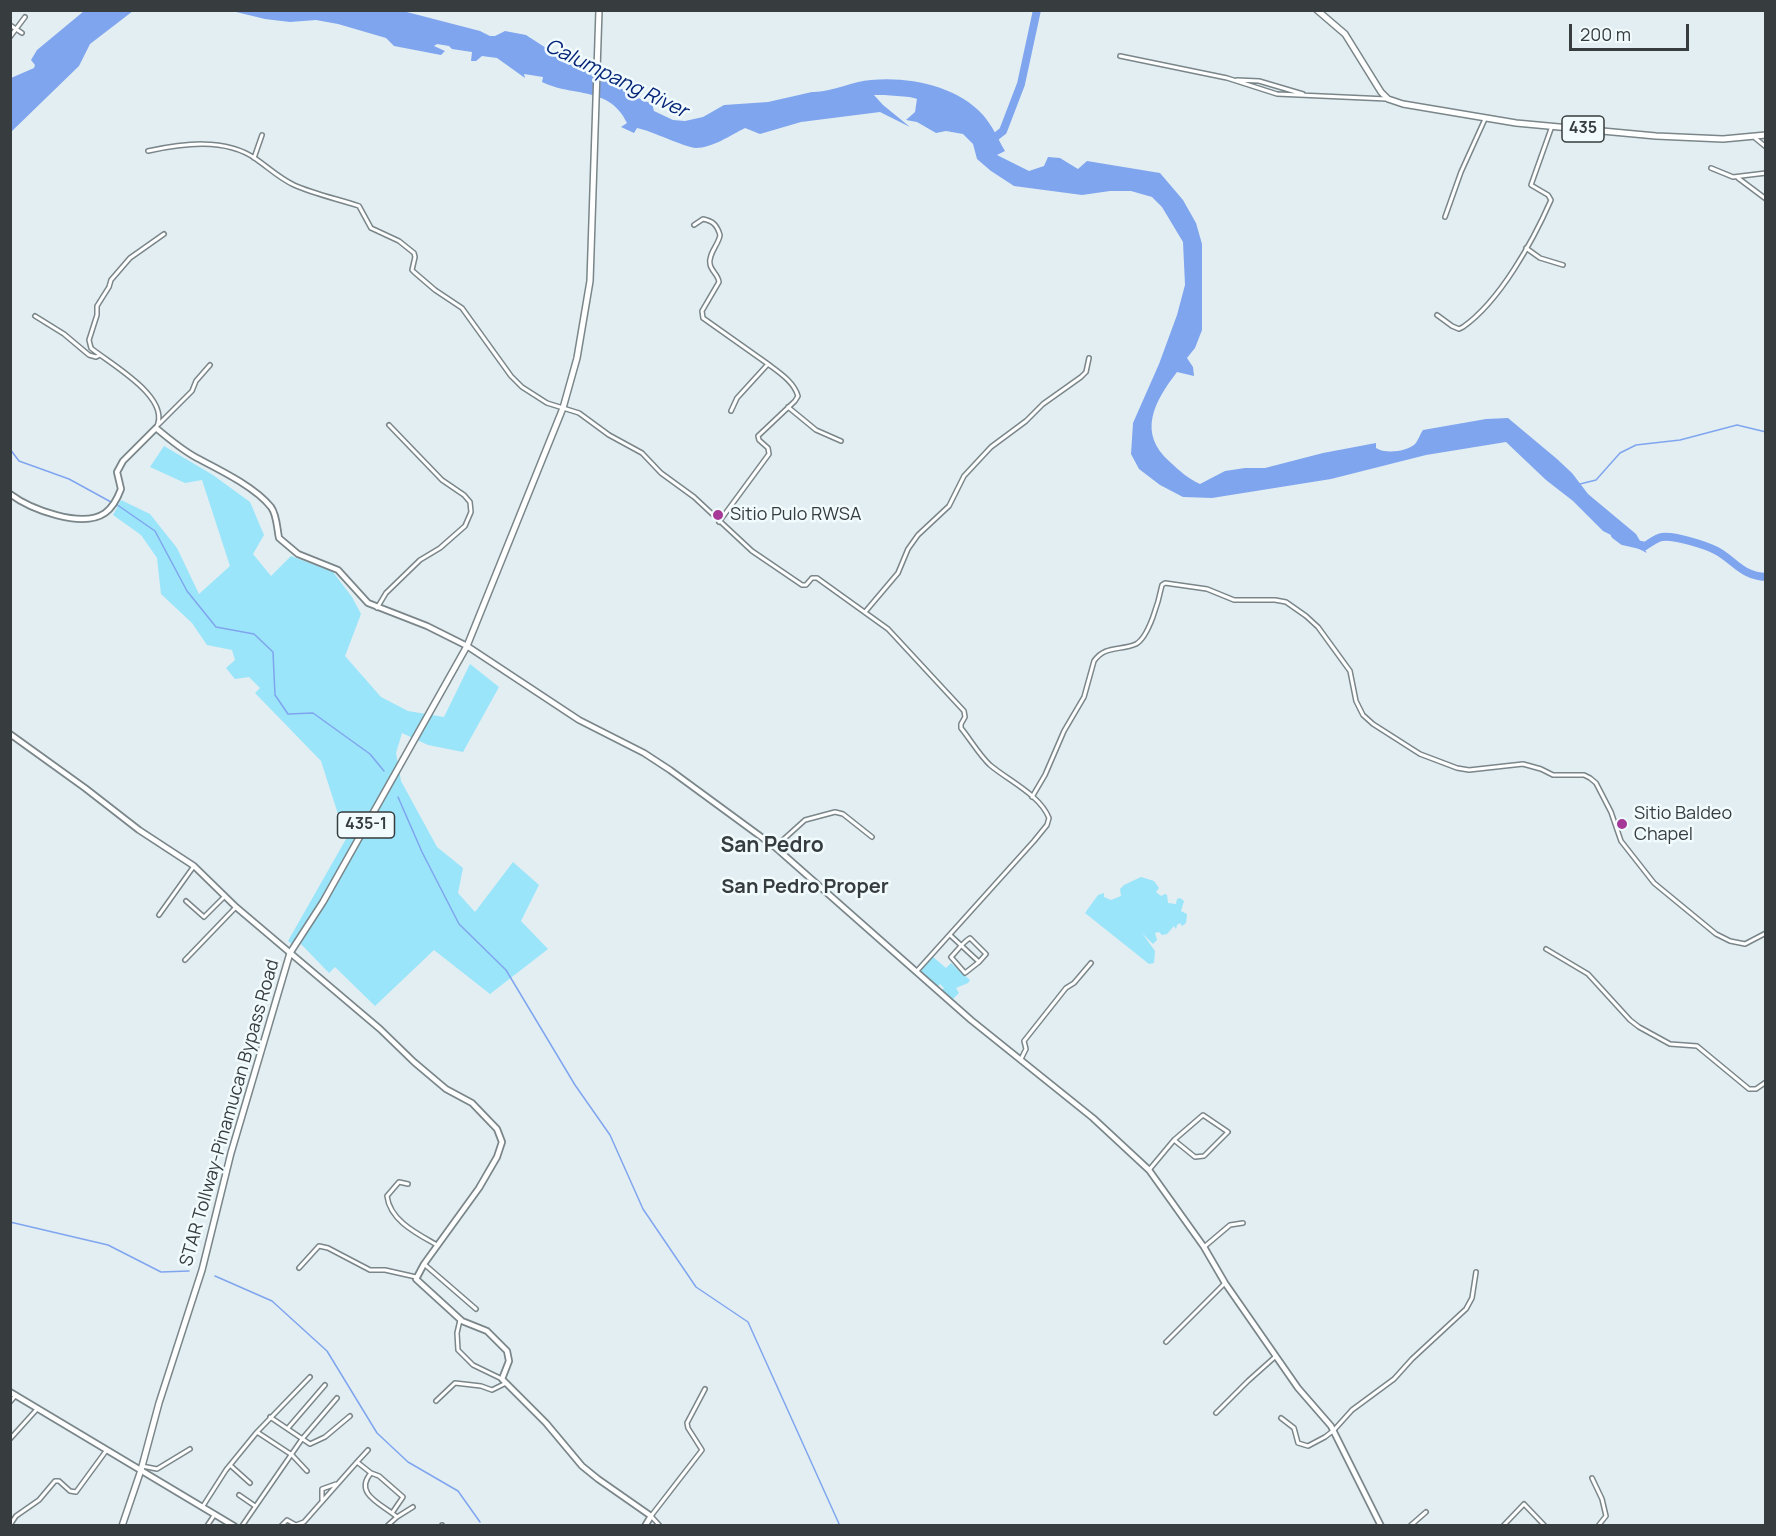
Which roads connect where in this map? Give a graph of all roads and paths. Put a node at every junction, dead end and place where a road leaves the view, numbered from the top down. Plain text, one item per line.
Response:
1 (599, 10) edge
2 (1317, 10) edge
3 (25, 17) dead end
4 (10, 25) edge
5 (16, 29) junction
6 (22, 33) dead end
7 (10, 37) edge
8 (1120, 56) dead end
9 (1232, 80) junction
10 (1308, 96) junction
11 (1388, 99) junction
12 (1485, 119) junction
13 (1552, 126) junction
14 (261, 135) dead end
15 (1760, 136) edge
16 (1766, 141) edge
17 (1766, 147) edge
18 (148, 152) dead end
19 (254, 158) junction
20 (1711, 168) dead end
21 (1765, 174) edge
22 (1738, 177) junction
23 (1766, 199) edge
24 (1445, 217) dead end
25 (694, 225) dead end
26 (164, 234) dead end
27 (1526, 248) junction
28 (1563, 265) dead end
29 (1437, 315) dead end
30 (35, 316) dead end
31 (100, 355) junction
32 (1089, 358) dead end
33 (768, 364) junction
34 (210, 365) dead end
35 (788, 407) junction
36 (564, 408) junction
37 (731, 411) dead end
38 (389, 425) dead end
39 (157, 426) junction
40 (841, 441) dead end
41 (10, 494) edge
42 (719, 522) junction
43 (377, 608) junction
44 (865, 612) junction
45 (467, 646) junction
46 (10, 734) edge
47 (1032, 797) junction
48 (872, 837) dead end
49 (775, 847) junction
50 (194, 866) junction
51 (225, 896) junction
52 (186, 902) dead end
53 (236, 907) junction
54 (159, 915) dead end
55 (1766, 933) edge
56 (950, 935) junction
57 (962, 946) junction
58 (1546, 949) dead end
59 (290, 953) junction
60 (185, 960) dead end
61 (979, 962) junction
62 (1091, 963) dead end
63 (916, 972) junction
64 (1021, 1059) junction
65 (1766, 1082) edge
66 (1174, 1140) junction
67 (1149, 1170) junction
68 (408, 1184) dead end
69 (1243, 1223) dead end
70 (437, 1245) junction
71 (1204, 1247) junction
72 (424, 1264) junction
73 (298, 1268) dead end
74 (1476, 1272) dead end
75 (416, 1278) junction
76 (1225, 1283) junction
77 (476, 1309) dead end
78 (460, 1320) junction
79 (1166, 1342) dead end
80 (1276, 1356) junction
81 (310, 1377) dead end
82 (504, 1381) junction
83 (325, 1385) dead end
84 (705, 1389) dead end
85 (13, 1393) edge
86 (337, 1398) dead end
87 (10, 1401) edge
88 (436, 1401) dead end
89 (38, 1408) junction
90 (1216, 1413) dead end
91 (350, 1416) dead end
92 (270, 1417) junction
93 (1281, 1418) dead end
94 (288, 1428) junction
95 (1334, 1430) junction
96 (257, 1432) junction
97 (10, 1439) edge
98 (302, 1439) junction
99 (107, 1449) junction
100 (190, 1449) dead end
101 (368, 1450) dead end
102 (292, 1455) junction
103 (357, 1462) junction
104 (230, 1465) junction
105 (142, 1468) junction
106 (307, 1471) dead end
107 (372, 1473) junction
108 (1592, 1478) dead end
109 (250, 1483) dead end
110 (338, 1484) junction
111 (239, 1495) dead end
112 (322, 1501) junction
113 (255, 1506) junction
114 (202, 1507) junction
115 (413, 1507) dead end
116 (1426, 1512) dead end
117 (392, 1513) junction
118 (215, 1514) junction
119 (651, 1516) junction
120 (397, 1517) junction
121 (304, 1522) junction
122 (10, 1526) edge
123 (122, 1526) edge
124 (207, 1526) edge
125 (234, 1526) edge
126 (242, 1526) edge
127 (280, 1526) edge
128 (308, 1526) edge
129 (387, 1526) edge
130 (645, 1526) edge
131 (660, 1526) edge
132 (1381, 1526) edge
133 (1410, 1526) edge
134 (1503, 1526) edge
135 (1545, 1526) edge
136 (1598, 1526) edge

1 - 36 main road, STAR Tollway-Pinamucan Bypass Road / 435-1
2 - 11 main road
3 - 5 street
4 - 5 street
5 - 6 street
5 - 7 street
8 - 9 street
9 - 10 street
9 - 10 street
10 - 11 street
11 - 12 main road, 435
12 - 13 main road, 435
12 - 24 street
13 - 15 main road, 435
13 - 27 street
14 - 19 street
15 - 16 street
15 - 17 street
18 - 19 street
19 - 36 street
20 - 22 street
21 - 22 street
22 - 23 street
25 - 33 street
26 - 31 street
27 - 28 street
27 - 29 street
30 - 31 street
31 - 39 street
32 - 44 street
33 - 35 street
33 - 37 street
34 - 39 street
35 - 40 street
35 - 42 street
36 - 42 street
36 - 45 main road, STAR Tollway-Pinamucan Bypass Road / 435-1
38 - 43 street
39 - 41 street
39 - 43 street
42 - 44 street
43 - 45 street
44 - 47 street
45 - 49 street
45 - 59 main road, STAR Tollway-Pinamucan Bypass Road / 435-1
46 - 50 street
47 - 55 street
47 - 56 street
48 - 49 street
49 - 63 street
50 - 51 street
50 - 54 street
51 - 52 street
51 - 53 street
53 - 59 street
53 - 60 street
56 - 57 street
56 - 63 street
57 - 61 street
57 - 61 street
57 - 61 street
58 - 65 street
59 - 70 street
59 - 105 main road, STAR Tollway-Pinamucan Bypass Road / 435-1
62 - 64 street
63 - 64 street
64 - 67 street
66 - 66 street
66 - 67 street
67 - 71 street
68 - 70 street
69 - 71 street
70 - 72 street
71 - 76 street
72 - 75 street
72 - 77 street
73 - 75 street
74 - 95 street
75 - 78 street
76 - 79 street
76 - 80 street
78 - 82 street
78 - 82 street
80 - 90 street
80 - 95 street
81 - 92 street
82 - 88 street
82 - 119 street
83 - 94 street
84 - 119 street
85 - 87 street
85 - 89 street
86 - 98 street
89 - 97 street
89 - 99 street
91 - 98 street
92 - 94 street
92 - 96 street
93 - 95 street
94 - 98 street
95 - 132 street
96 - 102 street
96 - 104 street
98 - 102 street
99 - 105 street
99 - 122 street
100 - 105 street
101 - 103 street
102 - 106 street
102 - 113 street
103 - 107 street
103 - 110 street
104 - 109 street
104 - 114 street
105 - 114 street
105 - 123 main road, STAR Tollway-Pinamucan Bypass Road / 435-1
107 - 117 street
107 - 117 street
108 - 136 street
110 - 112 street
110 - 112 street
111 - 113 street
112 - 121 street
113 - 126 street
114 - 118 street
115 - 120 street
116 - 133 street
117 - 120 street
118 - 124 street
118 - 125 street
119 - 130 street
119 - 131 street
120 - 129 street
121 - 127 street
121 - 128 street
134 - 135 street

